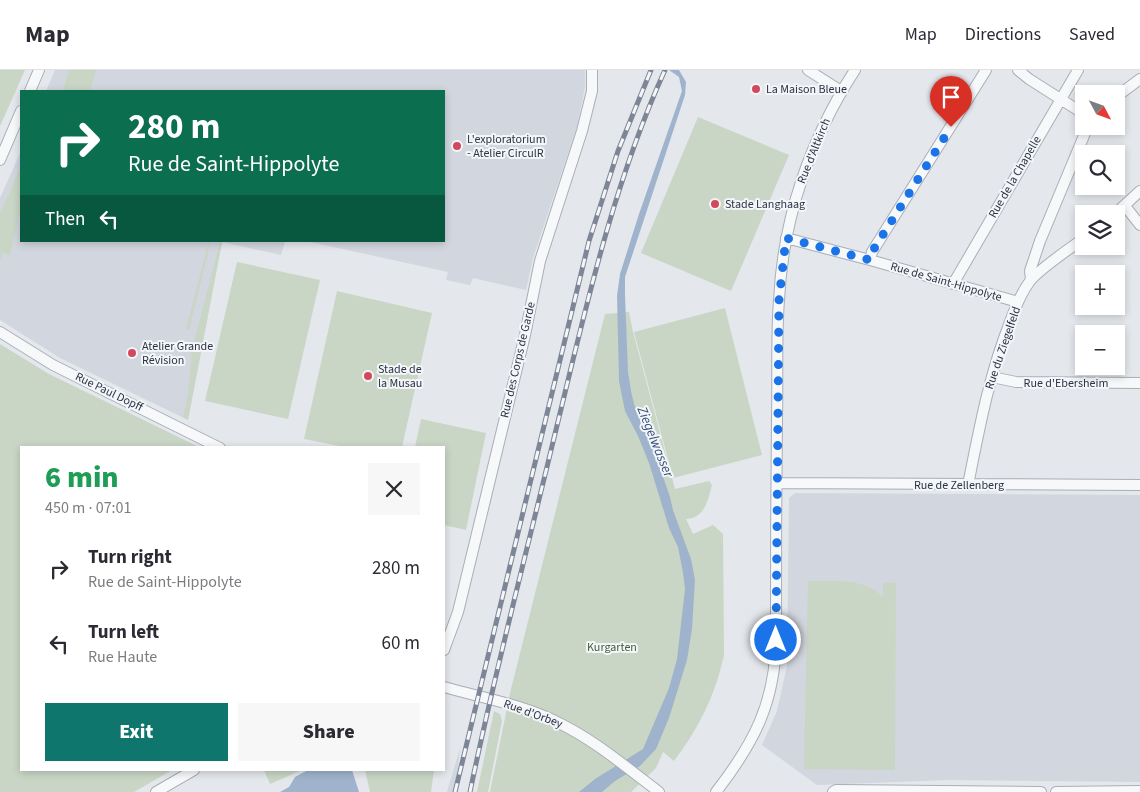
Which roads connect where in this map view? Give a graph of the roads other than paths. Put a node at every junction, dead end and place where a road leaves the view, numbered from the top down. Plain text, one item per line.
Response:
1 (39, 70) edge
2 (592, 70) edge
3 (808, 70) edge
4 (855, 70) edge
5 (986, 70) edge
6 (1018, 70) edge
7 (1078, 70) edge
8 (1140, 79) edge
9 (30, 90) edge
10 (1125, 90) edge
11 (841, 91) junction
12 (1060, 100) junction
13 (1075, 109) edge
14 (20, 113) edge
15 (1084, 135) edge
16 (3, 145) edge
17 (0, 160) edge
18 (1140, 191) edge
19 (1125, 206) joint
20 (1140, 225) edge
21 (786, 238) junction
22 (1075, 245) edge
23 (870, 260) junction
24 (1031, 280) junction
25 (953, 284) junction
26 (1018, 302) junction
27 (0, 332) edge
28 (992, 377) junction
29 (1140, 383) edge
30 (216, 446) edge
31 (777, 483) junction
32 (968, 485) junction
33 (1140, 485) edge
34 (445, 647) edge
35 (445, 687) edge
36 (192, 771) edge
37 (1140, 791) edge
38 (156, 792) edge
39 (659, 792) edge
40 (716, 792) edge
41 (833, 792) edge
42 (1041, 792) edge
43 (1056, 792) edge

1 - 9 street
2 - 34 street, Rue des Corps de Garde
3 - 11 street
4 - 11 street, Rue d'Altkirch
5 - 23 street
6 - 12 street
7 - 12 street, Rue de la Chapelle
8 - 10 street
11 - 21 street, Rue d'Altkirch
12 - 13 street
12 - 25 street, Rue de la Chapelle
14 - 16 street
15 - 24 street
16 - 17 street
18 - 19 street
19 - 20 street
21 - 23 street, Rue de Saint-Hippolyte
21 - 31 street, Rue d'Altkirch
22 - 24 street, Rue du Ziegelfeld
23 - 25 street, Rue de Saint-Hippolyte
24 - 26 street, Rue du Ziegelfeld
25 - 26 street, Rue de Saint-Hippolyte
26 - 28 street, Rue du Ziegelfeld
27 - 30 street, Rue Paul Dopff
28 - 29 street, Rue d'Ebersheim
28 - 32 street, Rue du Ziegelfeld
31 - 32 street, Rue de Zellenberg
31 - 40 street, Rue d'Altkirch
32 - 33 street, Rue de Zellenberg
35 - 39 street, Rue d'Orbey
36 - 38 street
37 - 43 street
41 - 42 street

